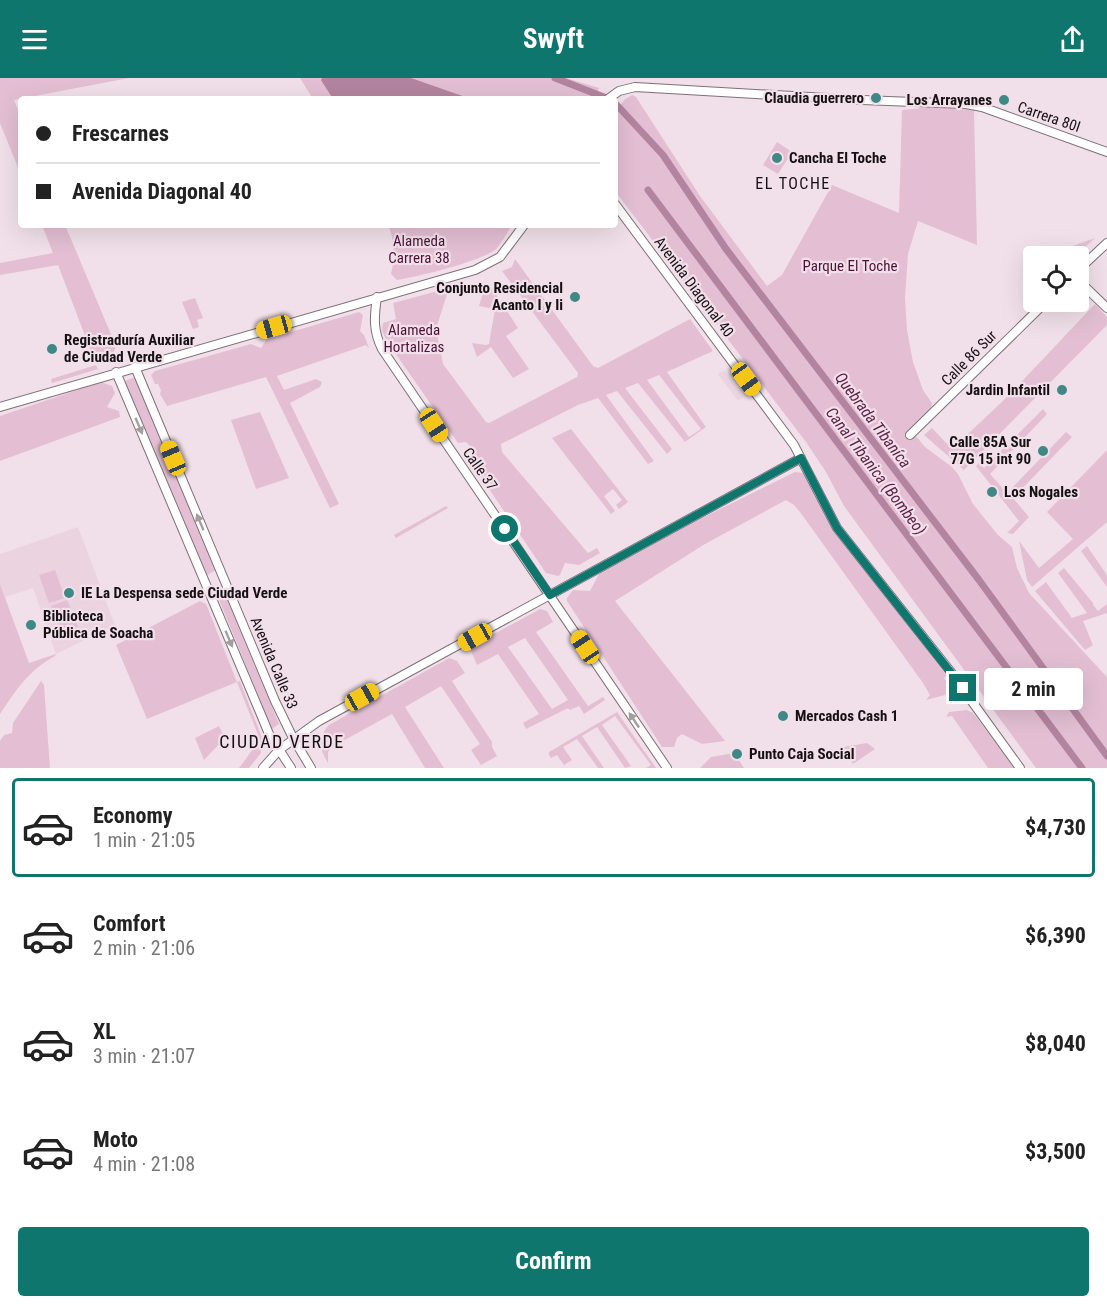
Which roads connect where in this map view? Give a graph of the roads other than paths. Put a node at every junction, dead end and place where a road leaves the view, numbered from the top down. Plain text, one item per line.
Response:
1 (612, 96) edge
2 (1107, 152) edge
3 (618, 208) edge
4 (522, 228) edge
5 (1107, 243) edge
6 (1089, 260) edge
7 (1089, 291) edge
8 (377, 297) junction
9 (1107, 308) edge
10 (1036, 312) edge
11 (135, 367) junction
12 (116, 372) junction
13 (0, 407) edge
14 (910, 435) dead end
15 (801, 458) junction
16 (550, 595) junction
17 (293, 738) junction
18 (279, 750) junction
19 (263, 768) edge
20 (291, 768) edge
21 (311, 768) edge
22 (667, 768) edge
23 (1020, 768) edge

1 - 2 main road, Carrera 80I
3 - 15 main road, Avenida Diagonal 40
4 - 8 main road
5 - 6 main road
7 - 9 main road
8 - 11 main road
8 - 16 main road, Calle 37
10 - 14 main road, Calle 86 Sur
11 - 12 main road
17 -> 11 main road, Avenida Calle 33
12 - 13 main road
12 -> 18 main road
15 - 16 main road
15 - 23 main road, Avenida Diagonal 40
16 - 17 main road
22 -> 16 main road, Calle 37
17 - 18 main road
17 - 21 main road, Avenida Calle 33
18 - 19 main road
18 - 20 main road

